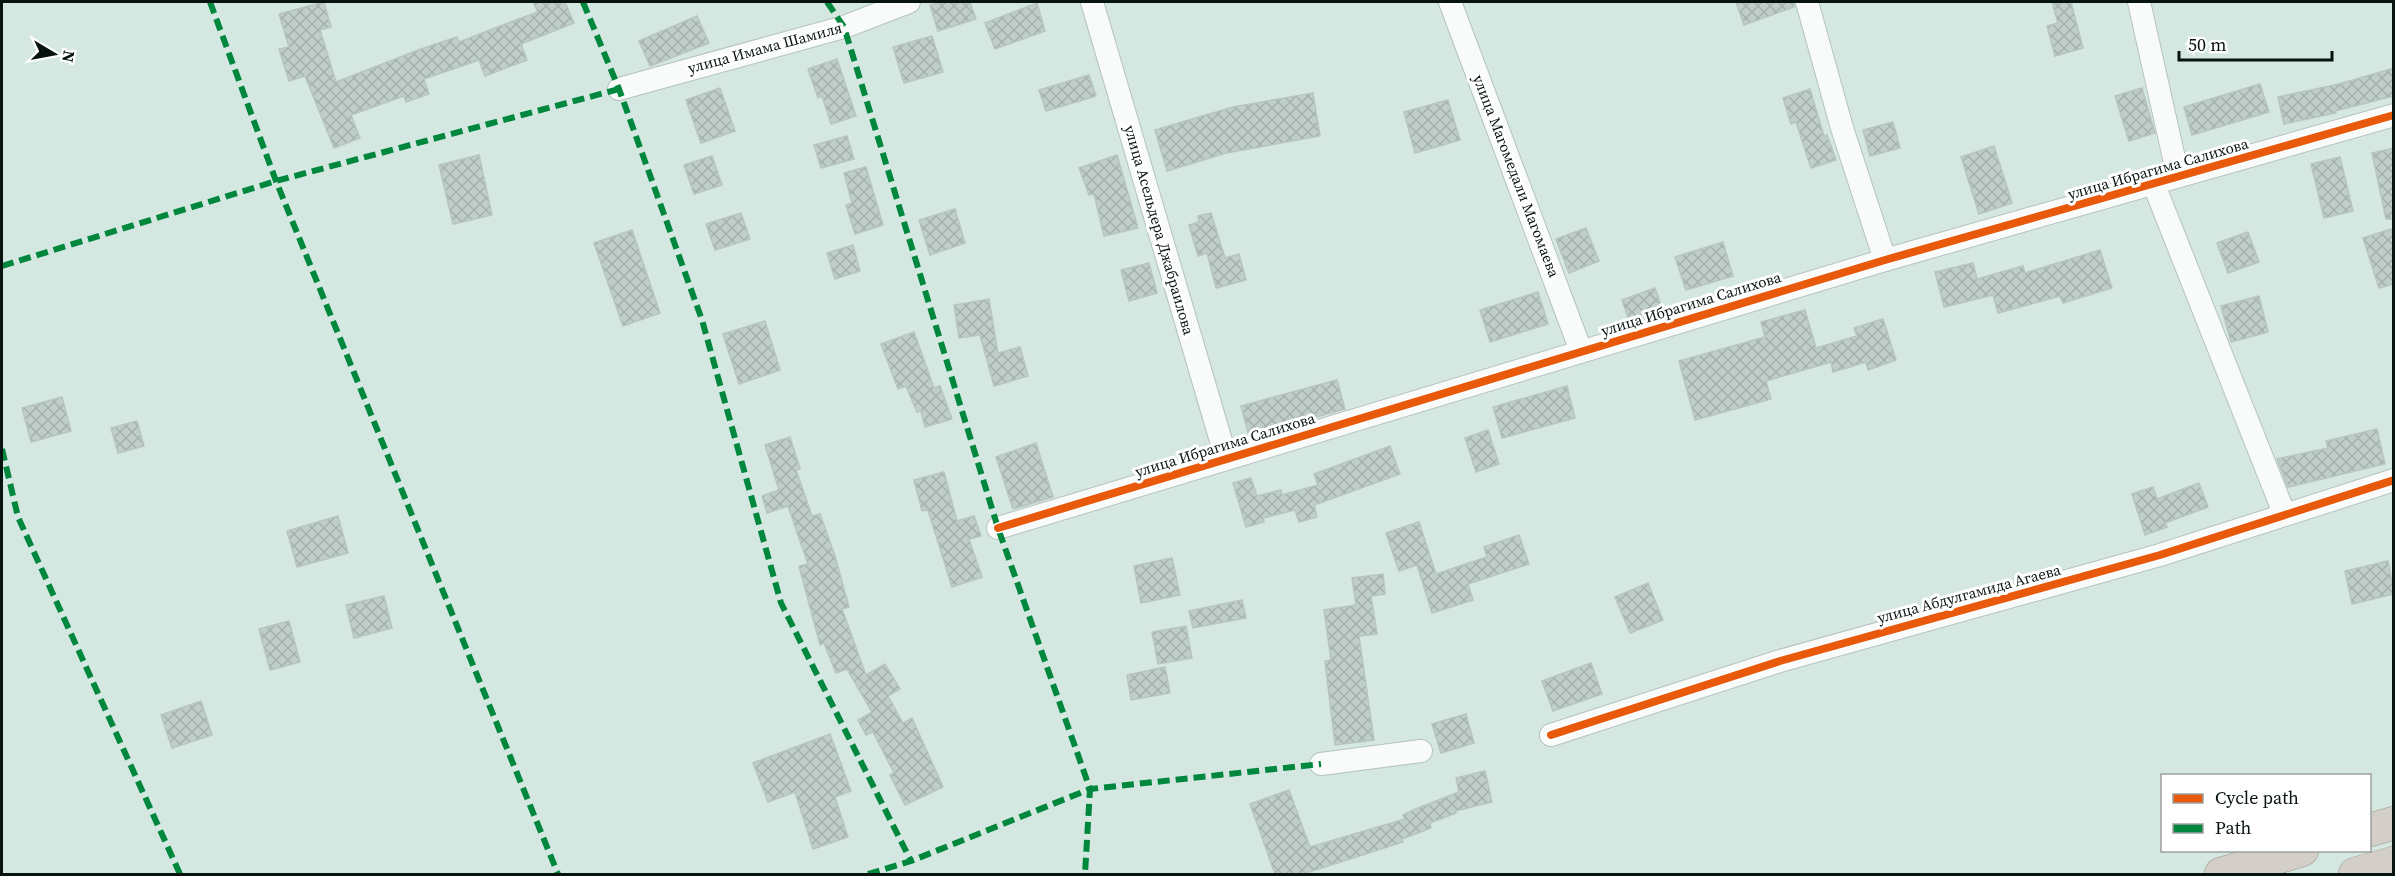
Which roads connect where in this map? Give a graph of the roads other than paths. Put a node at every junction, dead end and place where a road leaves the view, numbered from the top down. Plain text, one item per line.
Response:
1 (909, 2) edge
2 (1092, 2) edge
3 (1450, 2) edge
4 (1807, 2) edge
5 (2139, 2) edge
6 (619, 89) dead end
7 (2394, 115) edge
8 (2178, 176) junction
9 (2154, 185) junction
10 (1885, 260) junction
11 (1581, 351) junction
12 (1226, 458) junction
13 (2394, 480) edge
14 (2284, 513) junction
15 (998, 528) dead end
16 (1551, 735) dead end
17 (1421, 751) dead end
18 (1321, 764) dead end
19 (2394, 823) edge
20 (2371, 830) edge
21 (2295, 852) edge
22 (2394, 863) edge
23 (2221, 874) edge
24 (2355, 874) edge

1 - 6 street, улица Имама Шамиля
2 - 12 street, улица Асельдера Джабраилова
3 - 11 street, улица Магомедали Магомаева
4 - 10 street
5 - 8 street
7 - 8 street, улица Ибрагима Салихова
8 - 9 street, улица Ибрагима Салихова
9 - 10 street, улица Ибрагима Салихова
9 - 14 street
10 - 11 street, улица Ибрагима Салихова
11 - 12 street, улица Ибрагима Салихова
12 - 15 street, улица Ибрагима Салихова
13 - 14 street, улица Абдулгамида Агаева
14 - 16 street, улица Абдулгамида Агаева
17 - 18 street
19 - 20 highway
21 - 23 highway
22 - 24 highway

